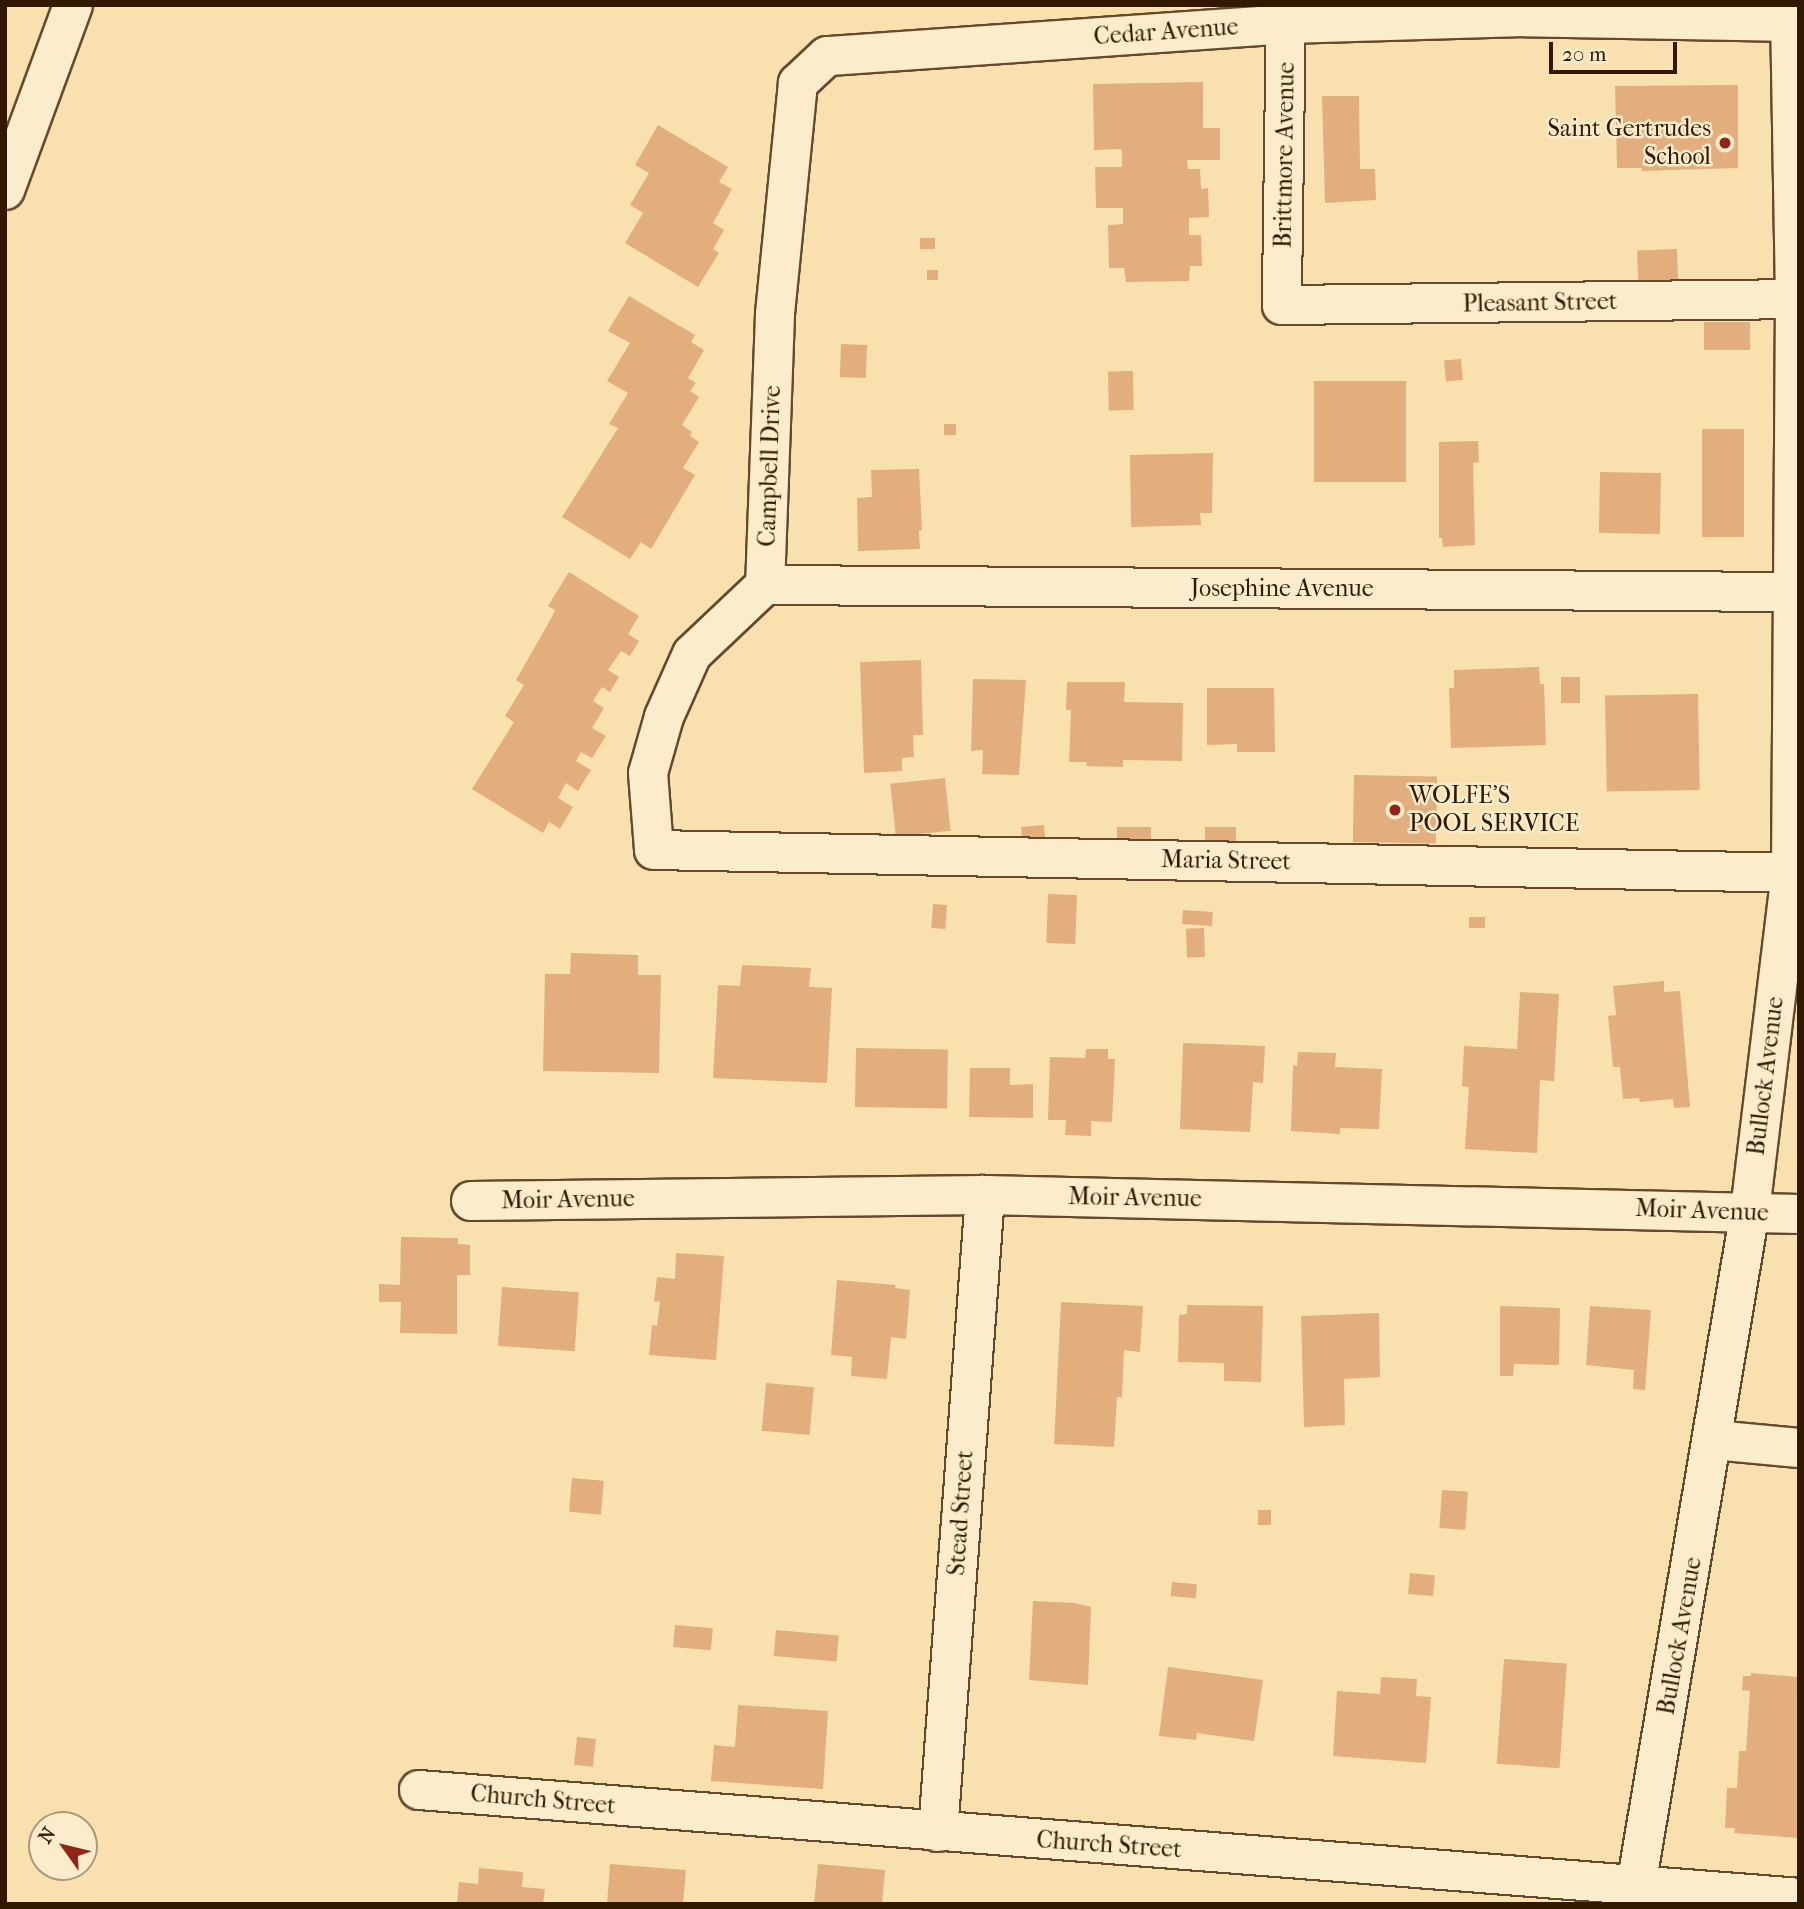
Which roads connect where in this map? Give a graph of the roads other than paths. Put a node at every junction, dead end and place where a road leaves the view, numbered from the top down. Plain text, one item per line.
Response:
1 (73, 5) edge
2 (1287, 14) edge
3 (1793, 16) edge
4 (827, 56) joint
5 (5, 190) edge
6 (1797, 299) edge
7 (1282, 305) joint
8 (765, 585) junction
9 (1796, 592) edge
10 (1795, 872) edge
11 (985, 1195) junction
12 (471, 1201) dead end
13 (1750, 1211) junction
14 (1799, 1213) edge
15 (1714, 1440) junction
16 (1799, 1448) edge
17 (419, 1790) dead end
18 (938, 1832) junction
19 (1635, 1895) edge
20 (1799, 1898) edge

1 - 5 street
2 - 3 street, Cedar Avenue
2 - 4 street, Cedar Avenue
2 - 7 street, Brittmore Avenue
3 - 6 street, Bullock Avenue
4 - 8 street, Campbell Drive
6 - 7 street, Pleasant Street
6 - 9 street, Bullock Avenue
8 - 9 street, Josephine Avenue
8 - 10 street, Maria Street
9 - 10 street, Bullock Avenue
10 - 13 street, Bullock Avenue
11 - 12 street, Moir Avenue
11 - 13 street, Moir Avenue
11 - 18 street, Stead Street
13 - 14 street, Moir Avenue
13 - 15 street, Bullock Avenue
15 - 16 street
15 - 19 street, Bullock Avenue
17 - 18 street, Church Street
18 - 19 street, Church Street
19 - 20 street, Church Street

